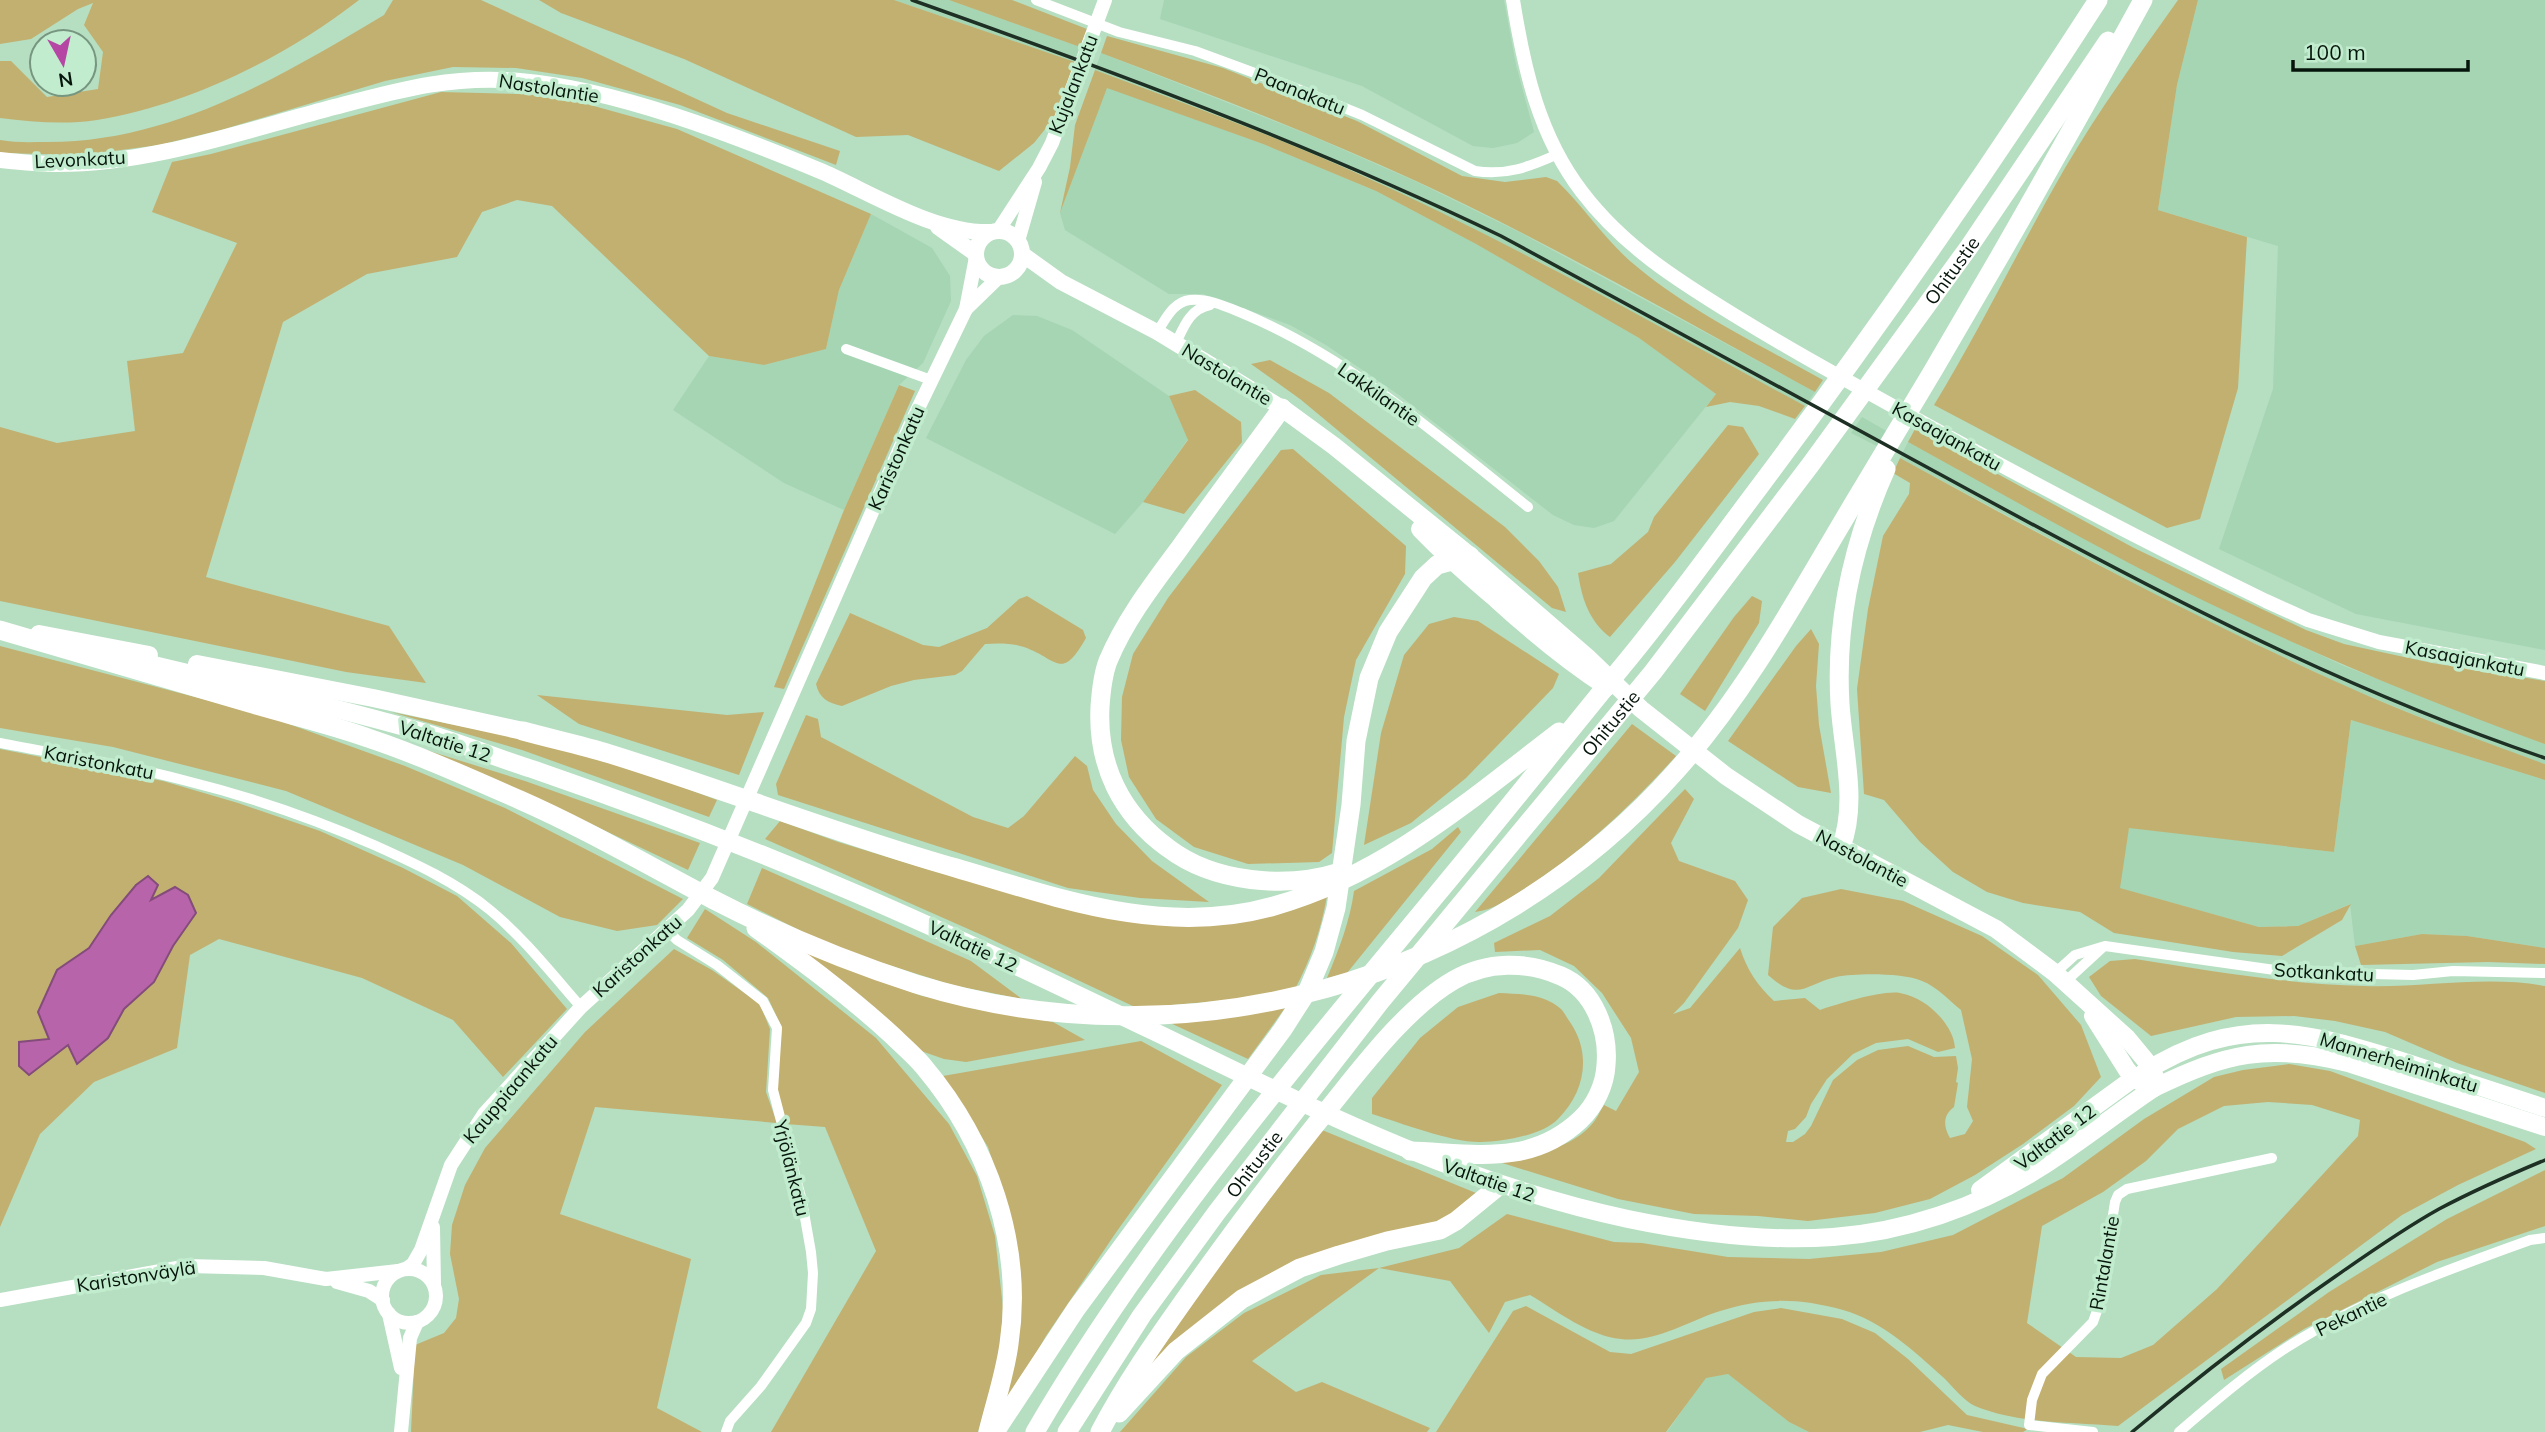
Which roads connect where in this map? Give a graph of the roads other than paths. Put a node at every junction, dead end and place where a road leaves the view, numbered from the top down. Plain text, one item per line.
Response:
1 (1036, 0) edge
2 (1105, 0) edge
3 (1513, 0) edge
4 (2098, 0) edge
5 (2137, 0) edge
6 (2143, 0) edge
7 (161, 152) joint
8 (1558, 154) junction
9 (0, 160) edge
10 (1039, 167) junction
11 (924, 218) junction
12 (995, 232) junction
13 (1020, 247) junction
14 (976, 256) junction
15 (1007, 275) junction
16 (1061, 282) junction
17 (1216, 304) junction
18 (966, 309) junction
19 (1157, 332) junction
20 (1176, 343) junction
21 (846, 349) dead end
22 (931, 380) junction
23 (1282, 408) junction
24 (1868, 493) junction
25 (1528, 507) dead end
26 (1460, 558) junction
27 (0, 628) edge
28 (2545, 673) edge
29 (1585, 711) junction
30 (523, 731) joint
31 (0, 743) edge
32 (1841, 847) junction
33 (1306, 888) junction
34 (718, 901) junction
35 (666, 929) junction
36 (2545, 973) edge
37 (2060, 978) junction
38 (2084, 1001) junction
39 (581, 1007) junction
40 (2151, 1067) junction
41 (2134, 1078) junction
42 (2154, 1088) junction
43 (2545, 1108) edge
44 (2119, 1112) joint
45 (2537, 1125) edge
46 (1410, 1152) junction
47 (2272, 1158) dead end
48 (1500, 1185) junction
49 (433, 1215) junction
50 (1939, 1215) junction
51 (2545, 1238) edge
52 (402, 1270) junction
53 (326, 1279) junction
54 (434, 1285) junction
55 (0, 1300) edge
56 (383, 1300) junction
57 (389, 1314) junction
58 (416, 1322) junction
59 (404, 1387) junction
60 (401, 1432) edge
61 (726, 1432) edge
62 (988, 1432) edge
63 (995, 1432) edge
64 (1035, 1432) edge
65 (1067, 1432) edge
66 (1101, 1432) edge
67 (2093, 1432) edge
68 (2179, 1432) edge

1 - 8 street, Paanakatu
2 - 10 street, Kujalankatu
3 - 8 street, Kasaajankatu
4 - 29 highway, Ohitustie
5 - 65 highway, Ohitustie
6 - 24 highway
7 - 9 main road, Levonkatu
7 - 11 main road, Nastolantie
8 - 28 street, Kasaajankatu
10 - 12 street, Kujalankatu
10 - 13 street, Kujalankatu
11 - 12 main road, Nastolantie
11 - 14 main road, Nastolantie
12 - 13 main road
12 - 14 main road
13 - 15 main road
13 - 16 main road, Nastolantie
14 - 15 main road
14 - 18 street, Karistonkatu
15 - 16 main road, Nastolantie
15 - 18 street, Karistonkatu
16 - 19 main road, Nastolantie
17 - 19 street, Lakkilantie
17 - 20 street
17 - 25 street, Lakkilantie
18 - 22 street, Karistonkatu
19 - 20 main road, Nastolantie
20 - 23 main road, Nastolantie
21 - 22 street
22 - 35 street, Karistonkatu
23 - 26 main road, Nastolantie
23 - 33 highway
24 - 32 highway
24 - 34 highway
26 - 32 main road, Nastolantie
26 - 63 highway
27 - 30 main road
27 - 34 highway
27 - 46 main road, Valtatie 12
29 - 33 highway
29 - 64 highway, Ohitustie
30 - 33 highway
31 - 39 street, Karistonkatu
32 - 37 main road, Nastolantie
34 - 62 highway
35 - 39 street, Karistonkatu
35 - 61 street, Yrjölänkatu
36 - 37 street, Sotkankatu
37 - 38 main road, Nastolantie
38 - 40 main road, Nastolantie
38 - 41 main road, Nastolantie
39 - 49 street, Kauppiaankatu
40 - 41 main road, Mannerheiminkatu
40 - 42 main road
40 - 43 main road, Mannerheiminkatu
41 - 42 main road, Nastolantie
41 - 50 main road, Valtatie 12
42 - 44 main road, Mannerheiminkatu
42 - 45 main road, Mannerheiminkatu
44 - 50 main road, Valtatie 12
46 - 48 main road, Valtatie 12
46 - 66 highway
47 - 67 street, Rintalantie
48 - 50 main road, Valtatie 12
48 - 66 highway
49 - 52 street, Kauppiaankatu
49 - 54 street
51 - 68 street, Pekantie
52 - 53 street, Karistonväylä
52 - 54 street
52 - 56 street
53 - 55 street, Karistonväylä
53 - 56 street
54 - 58 street
56 - 57 street
57 - 58 street
57 - 59 street
58 - 59 street
59 - 60 street

